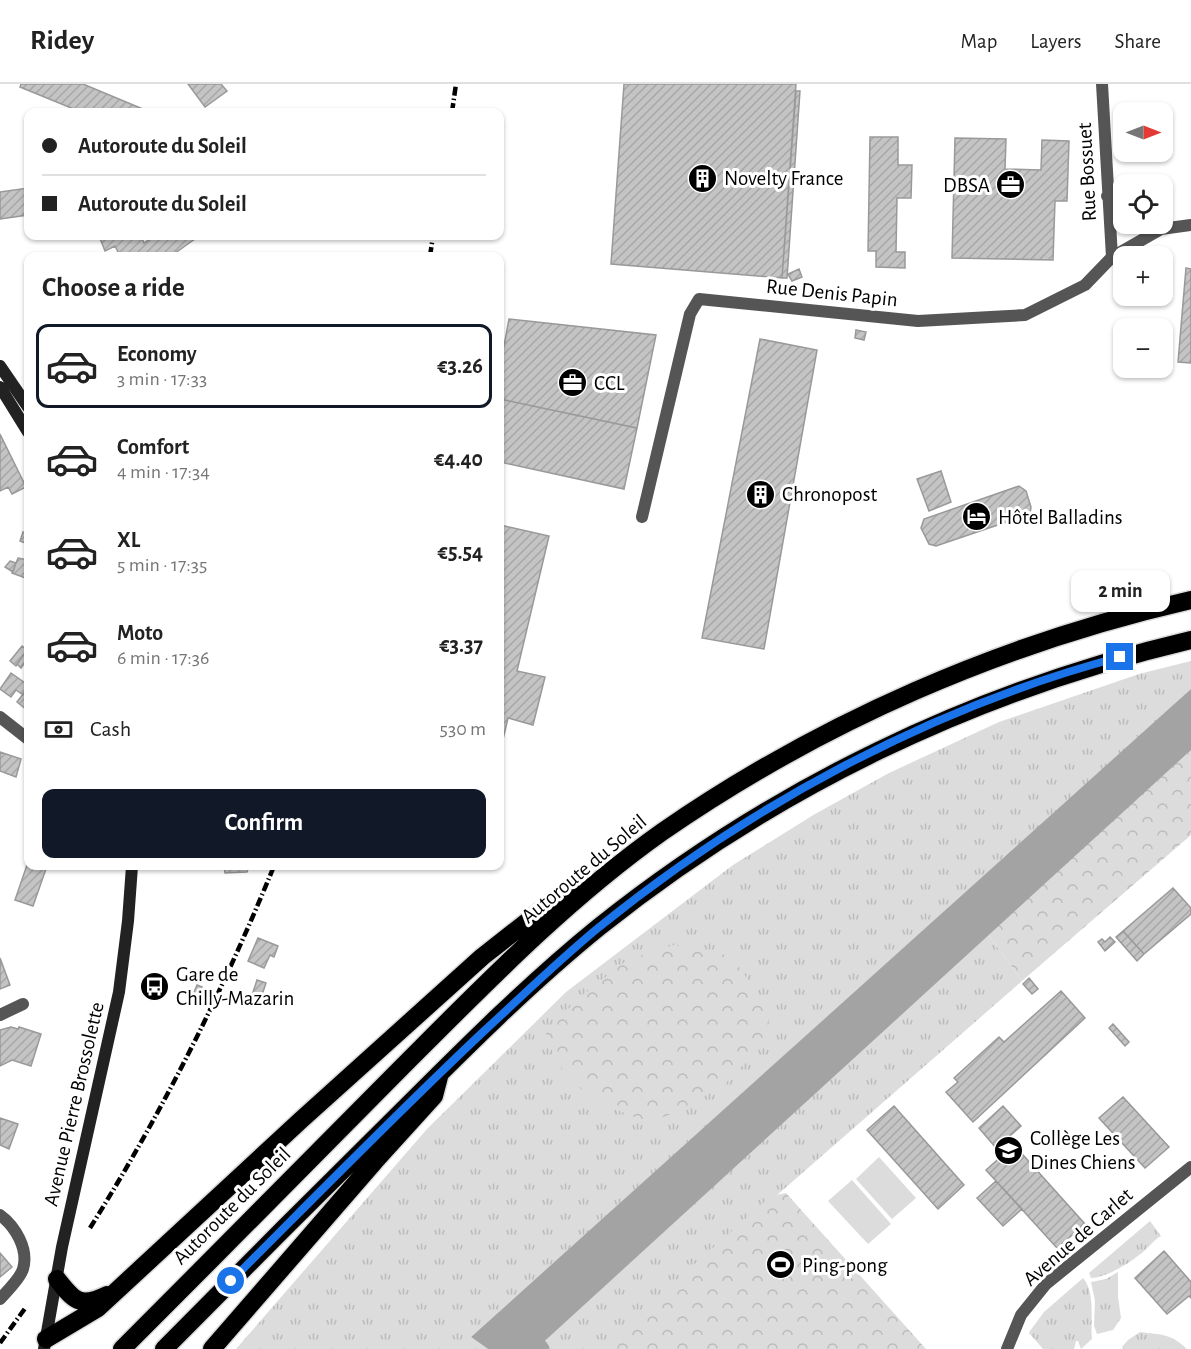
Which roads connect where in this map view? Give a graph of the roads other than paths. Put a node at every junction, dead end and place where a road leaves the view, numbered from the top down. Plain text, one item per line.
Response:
1 (1102, 84) edge
2 (1107, 196) junction
3 (1113, 201) edge
4 (1191, 225) edge
5 (1173, 227) edge
6 (1152, 234) edge
7 (1112, 257) junction
8 (0, 366) edge
9 (0, 387) edge
10 (24, 401) edge
11 (24, 426) edge
12 (642, 517) dead end
13 (1191, 600) edge
14 (1191, 640) edge
15 (0, 717) edge
16 (24, 736) edge
17 (132, 870) edge
18 (584, 893) junction
19 (24, 1004) dead end
20 (0, 1015) edge
21 (440, 1073) junction
22 (1191, 1167) edge
23 (0, 1215) edge
24 (57, 1279) junction
25 (114, 1292) junction
26 (0, 1299) edge
27 (45, 1344) edge
28 (122, 1349) edge
29 (164, 1349) edge
30 (212, 1349) edge
31 (1007, 1349) edge

1 - 2 street, Rue Bossuet
2 - 3 street
2 - 7 street, Rue Bossuet
4 - 5 street, Rue Denis Papin
6 - 7 street, Rue Denis Papin
7 - 12 street, Rue Denis Papin
8 - 10 main road
9 - 11 main road
13 - 18 highway, Autoroute du Soleil
14 - 21 highway
15 - 16 street
17 - 24 main road, Avenue Pierre Brossolette
18 - 25 highway
18 - 28 highway, Autoroute du Soleil
19 - 20 street
21 - 29 highway
21 - 30 highway
22 - 31 street, Avenue de Carlet
23 - 26 street
24 - 25 highway
24 - 27 main road, Avenue Pierre Brossolette
25 - 27 highway

